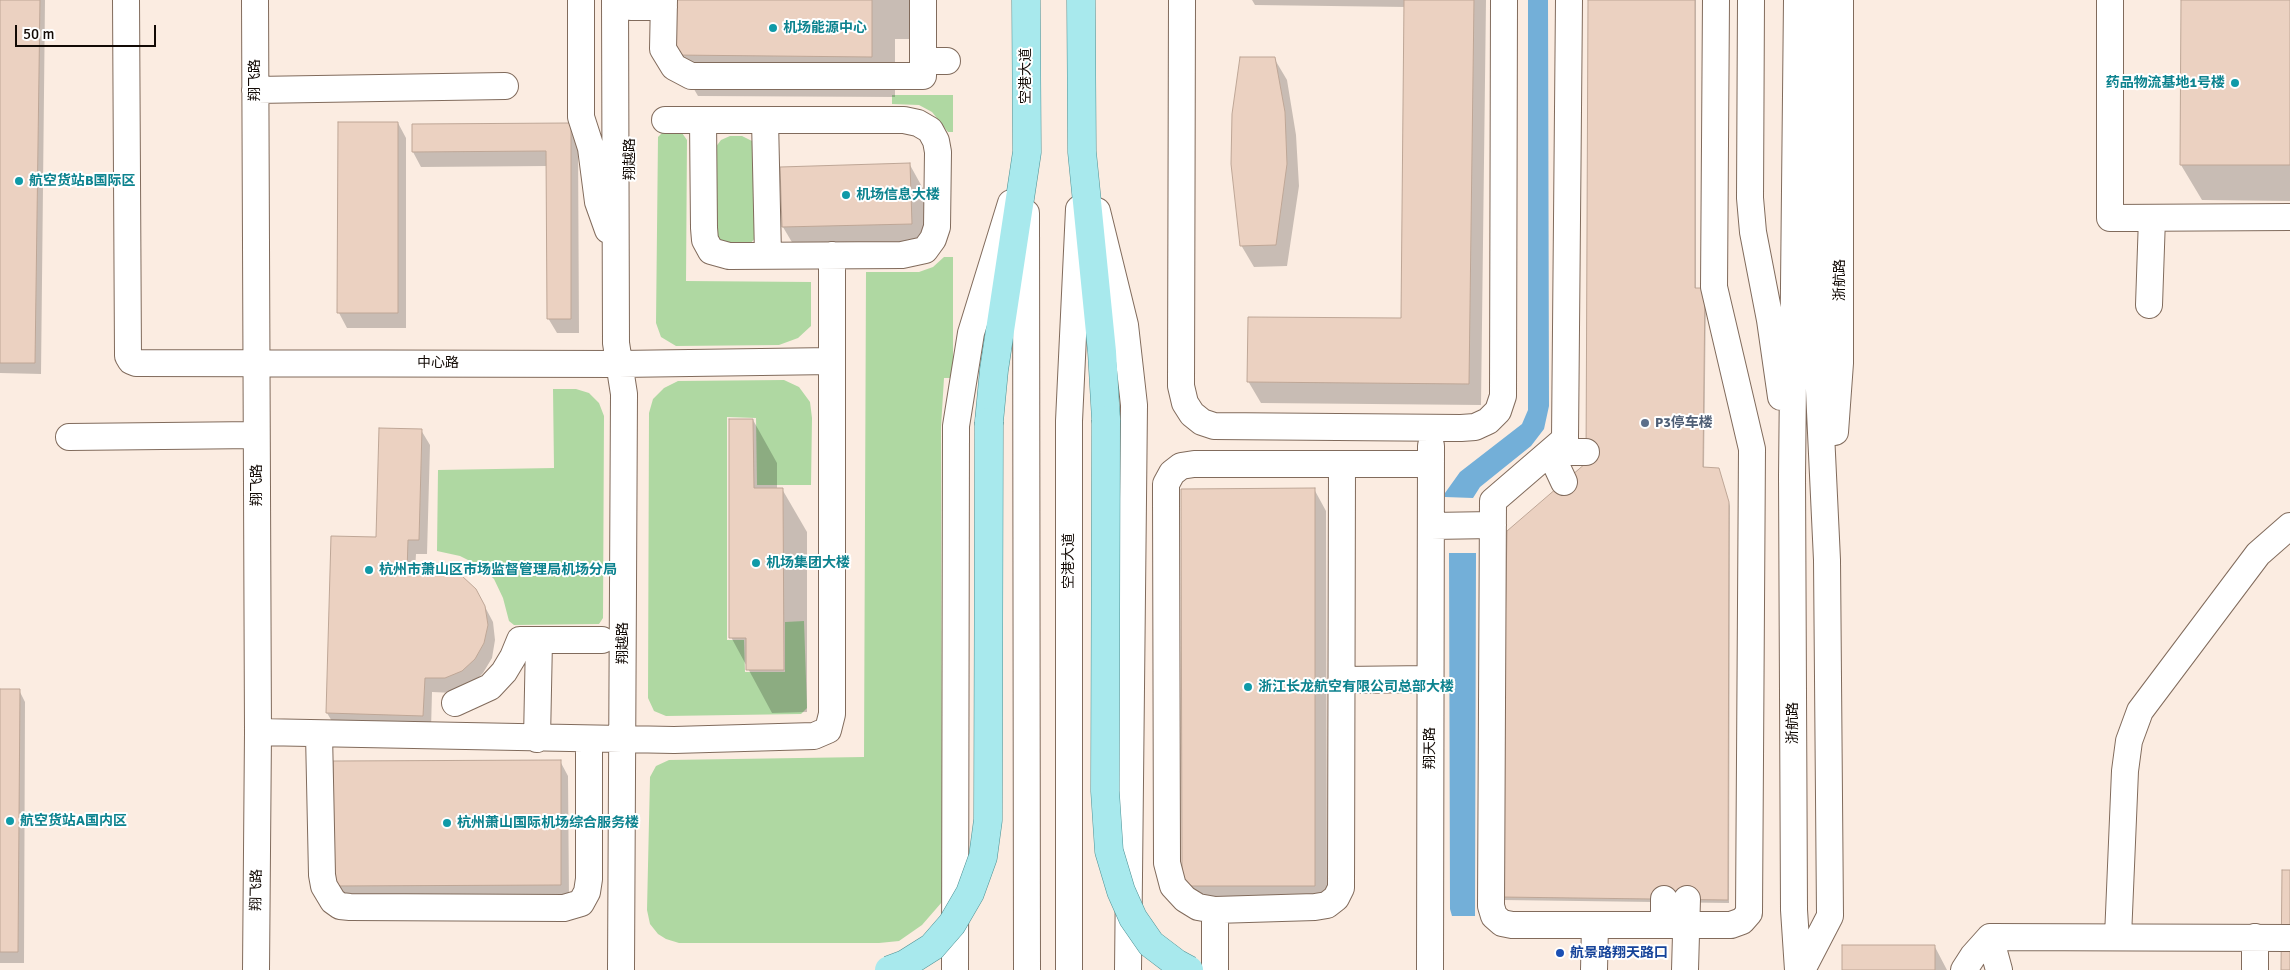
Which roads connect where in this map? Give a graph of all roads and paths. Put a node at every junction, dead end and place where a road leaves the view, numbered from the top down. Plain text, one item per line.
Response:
1 (126, 0) edge
2 (255, 0) edge
3 (581, 0) edge
4 (923, 0) edge
5 (1026, 0) edge
6 (1081, 0) edge
7 (1182, 0) edge
8 (1504, 0) edge
9 (1569, 0) edge
10 (1716, 0) edge
11 (1751, 0) edge
12 (1797, 0) edge
13 (1819, 0) edge
14 (1840, 0) edge
15 (2110, 0) edge
16 (626, 2) edge
17 (664, 4) edge
18 (505, 86) dead end
19 (255, 90) junction
20 (665, 120) dead end
21 (703, 120) junction
22 (765, 120) junction
23 (1027, 152) junction
24 (1082, 152) junction
25 (2290, 217) edge
26 (2152, 218) junction
27 (616, 250) junction
28 (832, 255) junction
29 (768, 256) junction
30 (2149, 305) dead end
31 (616, 317) junction
32 (832, 361) junction
33 (257, 362) junction
34 (619, 364) junction
35 (1431, 428) junction
36 (256, 435) junction
37 (69, 437) dead end
38 (1550, 452) junction
39 (1586, 452) dead end
40 (1342, 464) junction
41 (1431, 464) junction
42 (1792, 476) junction
43 (1564, 482) dead end
44 (1493, 525) junction
45 (1430, 526) junction
46 (2290, 526) edge
47 (1827, 560) junction
48 (539, 640) junction
49 (602, 640) dead end
50 (1430, 679) junction
51 (1342, 680) junction
52 (490, 686) junction
53 (538, 688) junction
54 (455, 704) dead end
55 (258, 732) junction
56 (320, 734) junction
57 (537, 739) junction
58 (589, 740) junction
59 (622, 741) junction
60 (1215, 910) junction
61 (1675, 912) junction
62 (1595, 925) junction
63 (1990, 937) junction
64 (2118, 937) junction
65 (2254, 938) junction
66 (2290, 938) edge
67 (2254, 969) edge
68 (256, 970) edge
69 (621, 970) edge
70 (890, 970) edge
71 (955, 970) edge
72 (1027, 970) edge
73 (1069, 970) edge
74 (1128, 970) edge
75 (1189, 970) edge
76 (1215, 970) edge
77 (1430, 970) edge
78 (1594, 970) edge
79 (1685, 970) edge
80 (1800, 970) edge
81 (1964, 970) edge
82 (1998, 970) edge

1 - 33 street, 中心路
2 - 19 street, 翔飞路
3 - 27 street, 翔越路
4 - 17 street
5 - 23 main road, 空港大道
6 - 24 main road, 空港大道
7 - 35 street
8 - 35 street
9 - 38 street
10 - 61 street
11 - 42 street, 浙航路
12 - 42 street, 浙航路
13 - 47 street, 浙航路
14 - 47 street, 浙航路
15 - 26 street
16 - 17 street
16 - 27 street, 翔越路
16 - 31 street, 翔越路
18 - 19 street
19 - 33 street, 翔飞路
20 - 21 street
21 - 22 street
21 - 29 street
22 - 28 street
22 - 29 street
23 - 70 main road, 空港大道, bridge
23 - 71 street
23 - 72 street, 空港大道
24 - 73 street, 空港大道
24 - 74 street
24 - 75 main road, 空港大道, bridge
25 - 26 street
26 - 30 street
27 - 31 street, 翔越路
28 - 29 street
28 - 32 street
31 - 34 street, 翔越路
32 - 34 street, 中心路
32 - 59 street
33 - 34 street, 中心路
33 - 36 street, 翔飞路
34 - 59 street, 翔越路
35 - 41 street, 翔天路
36 - 37 street
36 - 55 street, 翔飞路
38 - 39 street
38 - 43 street
38 - 44 street
40 - 41 street
40 - 51 street
40 - 60 street
41 - 45 street, 翔天路
42 - 80 street, 浙航路
44 - 45 street
44 - 62 street
45 - 50 street, 翔天路
46 - 64 street
47 - 80 street, 浙航路
48 - 49 street
48 - 52 street
48 - 53 street
50 - 51 street
50 - 77 street, 翔天路
51 - 60 street
52 - 53 street
52 - 54 street
53 - 57 street
55 - 56 street
55 - 68 street, 翔飞路
56 - 57 street
56 - 58 street
57 - 58 street
58 - 59 street
59 - 69 street, 翔越路
60 - 76 street
61 - 62 street
61 - 79 street
62 - 78 street
63 - 64 street
63 - 81 street
63 - 82 street
64 - 65 street
65 - 66 street
65 - 67 street

